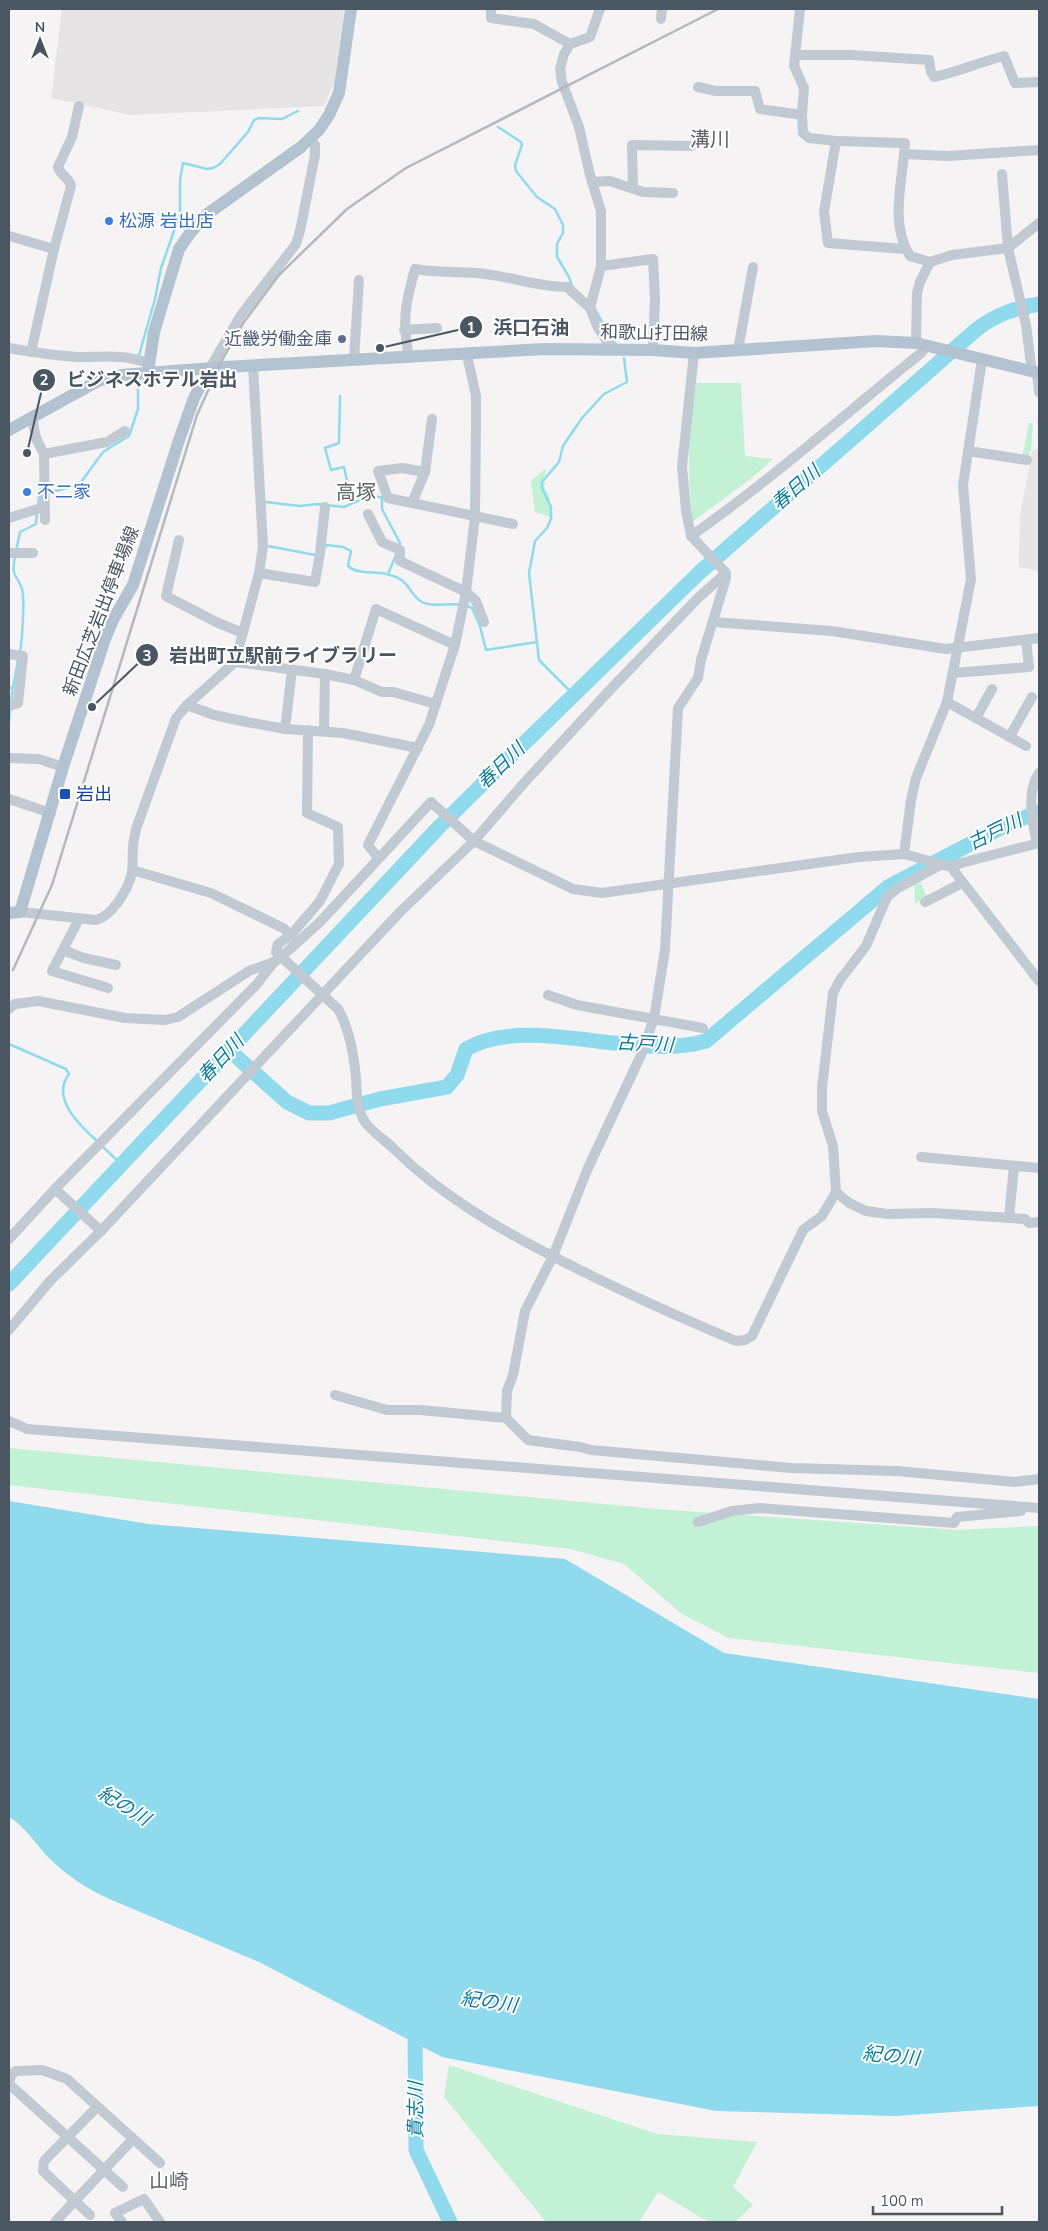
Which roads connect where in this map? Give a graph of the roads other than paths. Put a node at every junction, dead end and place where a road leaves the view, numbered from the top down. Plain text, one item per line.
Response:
1 (352, 9) edge
2 (491, 9) edge
3 (600, 9) edge
4 (800, 9) edge
5 (570, 44) junction
6 (795, 55) junction
7 (1039, 82) edge
8 (698, 87) dead end
9 (79, 106) dead end
10 (802, 115) junction
11 (310, 139) junction
12 (836, 141) junction
13 (692, 146) dead end
14 (1039, 150) edge
15 (904, 154) junction
16 (1002, 174) dead end
17 (592, 182) junction
18 (633, 188) junction
19 (673, 192) dead end
20 (1039, 223) edge
21 (9, 236) edge
22 (1008, 248) junction
23 (54, 249) junction
24 (905, 249) junction
25 (930, 262) junction
26 (601, 266) junction
27 (753, 267) dead end
28 (359, 280) dead end
29 (591, 303) junction
30 (437, 328) dead end
31 (404, 330) junction
32 (925, 344) junction
33 (9, 348) edge
34 (612, 350) junction
35 (653, 350) junction
36 (738, 350) junction
37 (31, 352) junction
38 (694, 353) junction
39 (467, 355) junction
40 (409, 358) junction
41 (977, 358) junction
42 (354, 360) junction
43 (253, 366) junction
44 (149, 367) junction
45 (210, 368) junction
46 (1036, 373) edge
47 (1039, 392) edge
48 (32, 417) junction
49 (432, 420) dead end
50 (9, 430) edge
51 (125, 431) dead end
52 (968, 451) junction
53 (44, 454) junction
54 (1027, 460) dead end
55 (425, 472) junction
56 (412, 503) junction
57 (44, 507) junction
58 (325, 507) dead end
59 (368, 514) dead end
60 (475, 516) junction
61 (9, 518) edge
62 (44, 520) dead end
63 (513, 524) dead end
64 (693, 539) junction
65 (179, 540) dead end
66 (9, 553) edge
67 (33, 553) dead end
68 (723, 570) junction
69 (259, 573) junction
70 (466, 592) junction
71 (484, 622) dead end
72 (714, 622) junction
73 (243, 633) junction
74 (1039, 638) edge
75 (1026, 640) junction
76 (455, 645) junction
77 (957, 649) junction
78 (9, 654) edge
79 (235, 662) junction
80 (292, 670) junction
81 (953, 673) junction
82 (325, 674) junction
83 (354, 680) junction
84 (992, 689) dead end
85 (1032, 697) dead end
86 (947, 702) junction
87 (436, 704) junction
88 (186, 705) junction
89 (9, 706) edge
90 (976, 718) junction
91 (285, 729) junction
92 (308, 730) junction
93 (324, 730) junction
94 (1010, 736) junction
95 (1026, 746) dead end
96 (418, 748) junction
97 (9, 758) edge
98 (63, 767) junction
99 (1039, 773) edge
100 (9, 799) edge
101 (51, 813) junction
102 (470, 838) junction
103 (1038, 843) edge
104 (904, 854) junction
105 (378, 858) junction
106 (947, 866) junction
107 (132, 870) junction
108 (962, 883) junction
109 (669, 884) junction
110 (925, 902) dead end
111 (14, 912) edge
112 (79, 919) junction
113 (291, 935) junction
114 (63, 950) junction
115 (281, 960) junction
116 (116, 966) dead end
117 (1039, 980) edge
118 (108, 988) dead end
119 (320, 992) junction
120 (548, 995) dead end
121 (9, 1009) edge
122 (654, 1018) junction
123 (703, 1028) dead end
124 (921, 1157) dead end
125 (1014, 1166) junction
126 (1039, 1168) edge
127 (55, 1189) junction
128 (836, 1192) junction
129 (1009, 1218) junction
130 (1039, 1222) edge
131 (101, 1232) junction
132 (9, 1239) edge
133 (553, 1256) junction
134 (9, 1330) edge
135 (335, 1395) dead end
136 (506, 1418) junction
137 (9, 1421) edge
138 (1039, 1479) edge
139 (1039, 1508) edge
140 (698, 1522) dead end
141 (9, 2084) edge
142 (97, 2106) junction
143 (68, 2137) junction
144 (133, 2139) junction
145 (160, 2162) dead end
146 (105, 2169) junction
147 (123, 2187) dead end
148 (76, 2200) junction
149 (90, 2215) dead end
150 (55, 2222) edge
151 (122, 2222) edge
152 (160, 2222) edge

1 - 11 main road
2 - 5 street
3 - 5 street
4 - 6 street
5 - 17 street
6 - 7 street
6 - 10 street
8 - 10 street
9 - 23 street
10 - 12 street
11 - 44 main road
11 - 45 street
12 - 15 street
12 - 24 street
13 - 18 street
14 - 15 street
15 - 24 street
16 - 22 street
17 - 18 street
17 - 26 street
18 - 19 street
20 - 22 street
21 - 23 street
22 - 25 street
22 - 46 street
23 - 37 street
24 - 25 street
25 - 32 street
26 - 29 street
26 - 35 street
27 - 36 street
28 - 42 street
29 - 31 street
29 - 34 street
30 - 31 street
31 - 40 street
32 - 36 main road, 和歌山打田線
32 - 41 main road, 和歌山打田線
32 - 64 street
33 - 37 street
34 - 35 main road, 和歌山打田線
34 - 39 main road, 和歌山打田線
35 - 38 main road, 和歌山打田線
36 - 38 main road, 和歌山打田線
37 - 44 street
38 - 64 street
39 - 40 main road, 和歌山打田線
39 - 60 street
40 - 42 main road, 和歌山打田線
41 - 46 main road, 和歌山打田線
41 - 52 street
42 - 43 main road, 和歌山打田線
43 - 45 main road, 和歌山打田線
43 - 69 street
44 - 45 main road, 和歌山打田線
44 - 48 main road, 和歌山打田線
45 - 98 main road, 新田広芝岩出停車場線
46 - 47 street
48 - 50 main road, 和歌山打田線
48 - 53 street
49 - 55 street
51 - 53 street
52 - 54 street
52 - 77 street
53 - 57 street
55 - 56 street
55 - 56 street
56 - 60 street
57 - 61 street
57 - 62 street
58 - 69 street
59 - 70 street
60 - 63 street
60 - 70 street
64 - 68 street
65 - 73 street
66 - 67 street
68 - 72 street
68 - 102 street
69 - 73 street
70 - 71 street
70 - 76 street
72 - 77 street
72 - 109 street
73 - 79 street
74 - 75 street
75 - 77 street
75 - 81 street
76 - 83 street
76 - 87 street
77 - 81 street
78 - 89 street
79 - 80 street
79 - 88 street
80 - 82 street
80 - 91 street
81 - 86 street
82 - 83 street
82 - 93 street
83 - 87 street
84 - 90 street
85 - 94 street
86 - 90 street
86 - 104 street
87 - 96 street
88 - 91 street
88 - 107 street
90 - 94 street
91 - 92 street
92 - 93 street
92 - 113 street
93 - 96 street
94 - 95 street
96 - 105 street
97 - 98 street
98 - 101 main road, 新田広芝岩出停車場線
99 - 103 street
100 - 101 street
101 - 111 main road, 新田広芝岩出停車場線
102 - 105 street
102 - 109 street
102 - 119 street
103 - 106 street
104 - 106 street
104 - 109 street
105 - 115 street
106 - 108 street
106 - 128 street
107 - 112 street
107 - 113 street
108 - 110 street
108 - 117 street
109 - 122 street
111 - 112 street
112 - 114 street
113 - 115 street
114 - 116 street
114 - 118 street
115 - 119 street
115 - 121 street
115 - 127 street
119 - 131 street
119 - 133 street
120 - 122 street
122 - 123 street
122 - 133 street
124 - 125 street
125 - 126 street
125 - 129 street
127 - 131 street
127 - 132 street
128 - 129 street
128 - 133 street
129 - 130 street
131 - 134 street
133 - 136 street
135 - 136 street
136 - 138 street
137 - 139 street
139 - 140 street
141 - 142 street
141 - 143 street
142 - 143 street
142 - 144 street
143 - 146 street
143 - 148 street
144 - 145 street
144 - 146 street
146 - 147 street
146 - 148 street
148 - 149 street
148 - 150 street
151 - 152 street

